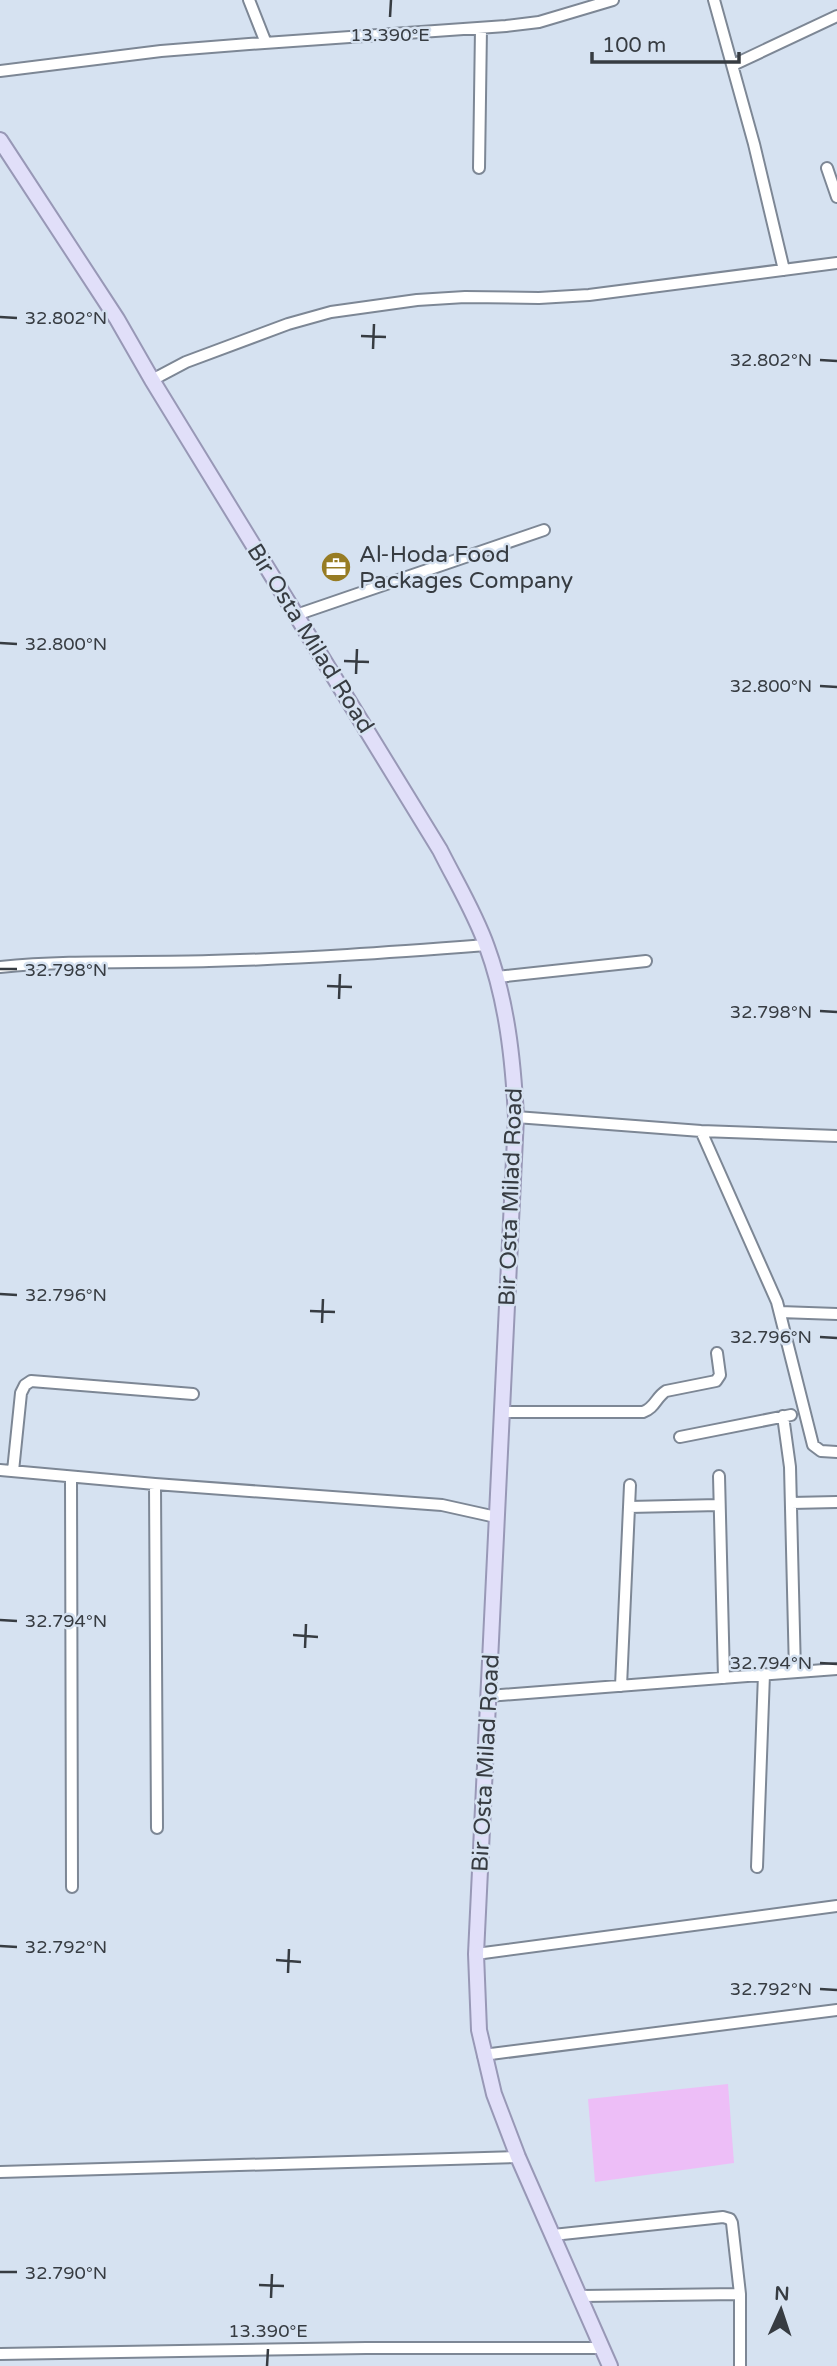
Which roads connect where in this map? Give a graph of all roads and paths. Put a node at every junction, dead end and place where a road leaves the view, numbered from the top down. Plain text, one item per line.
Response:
1 (249, 0) edge
2 (612, 0) edge
3 (714, 0) edge
4 (837, 16) edge
5 (481, 28) junction
6 (266, 43) junction
7 (733, 65) junction
8 (0, 71) edge
9 (0, 140) edge
10 (479, 168) dead end
11 (827, 168) dead end
12 (837, 197) edge
13 (837, 263) edge
14 (784, 270) junction
15 (152, 380) junction
16 (544, 530) dead end
17 (296, 615) junction
18 (486, 945) junction
19 (646, 961) dead end
20 (0, 967) edge
21 (497, 977) junction
22 (516, 1117) junction
23 (701, 1131) junction
24 (837, 1136) edge
25 (780, 1312) junction
26 (837, 1314) edge
27 (716, 1353) dead end
28 (193, 1394) dead end
29 (501, 1412) junction
30 (680, 1437) dead end
31 (837, 1452) edge
32 (0, 1471) edge
33 (13, 1471) junction
34 (71, 1476) junction
35 (719, 1476) dead end
36 (155, 1485) junction
37 (630, 1485) dead end
38 (837, 1502) edge
39 (791, 1503) junction
40 (719, 1505) junction
41 (629, 1507) junction
42 (496, 1517) junction
43 (837, 1669) edge
44 (795, 1672) junction
45 (764, 1674) junction
46 (724, 1678) junction
47 (621, 1686) junction
48 (488, 1696) junction
49 (157, 1828) dead end
50 (757, 1867) dead end
51 (72, 1887) dead end
52 (837, 1906) edge
53 (475, 1954) junction
54 (837, 2010) edge
55 (483, 2055) junction
56 (518, 2157) junction
57 (0, 2172) edge
58 (553, 2235) junction
59 (740, 2294) junction
60 (581, 2296) junction
61 (602, 2348) junction
62 (0, 2354) edge
63 (610, 2366) edge
64 (740, 2366) edge

1 - 6 street
2 - 5 street
3 - 7 street
4 - 7 street
5 - 6 street
5 - 10 street
6 - 8 street
7 - 14 street
9 - 15 main road, Bir Osta Milad Road
11 - 12 street
13 - 14 street
14 - 15 street
15 - 17 main road, Bir Osta Milad Road
16 - 17 street
17 - 18 main road, Bir Osta Milad Road
18 - 20 street
18 - 21 main road, Bir Osta Milad Road
19 - 21 street
21 - 22 main road, Bir Osta Milad Road
22 - 23 street
22 - 29 main road, Bir Osta Milad Road
23 - 24 street
23 - 25 street
25 - 26 street
25 - 31 street
27 - 29 street
28 - 33 street
29 - 42 main road, Bir Osta Milad Road
30 - 39 street
32 - 33 street
33 - 34 street
34 - 36 street
34 - 51 street
35 - 40 street
36 - 42 street
36 - 49 street
37 - 41 street
38 - 39 street
39 - 44 street
40 - 41 street
40 - 46 street
41 - 47 street
42 - 48 main road, Bir Osta Milad Road
43 - 44 street
44 - 45 street
45 - 46 street
45 - 50 street
46 - 47 street
47 - 48 street
48 - 53 main road, Bir Osta Milad Road
52 - 53 street
53 - 55 main road, Bir Osta Milad Road
54 - 55 street
55 - 56 main road, Bir Osta Milad Road
56 - 57 street
56 - 58 main road, Bir Osta Milad Road
58 - 59 street
58 - 60 main road, Bir Osta Milad Road
59 - 60 street
59 - 64 street
60 - 61 main road, Bir Osta Milad Road
61 - 62 street
61 - 63 main road, Bir Osta Milad Road

